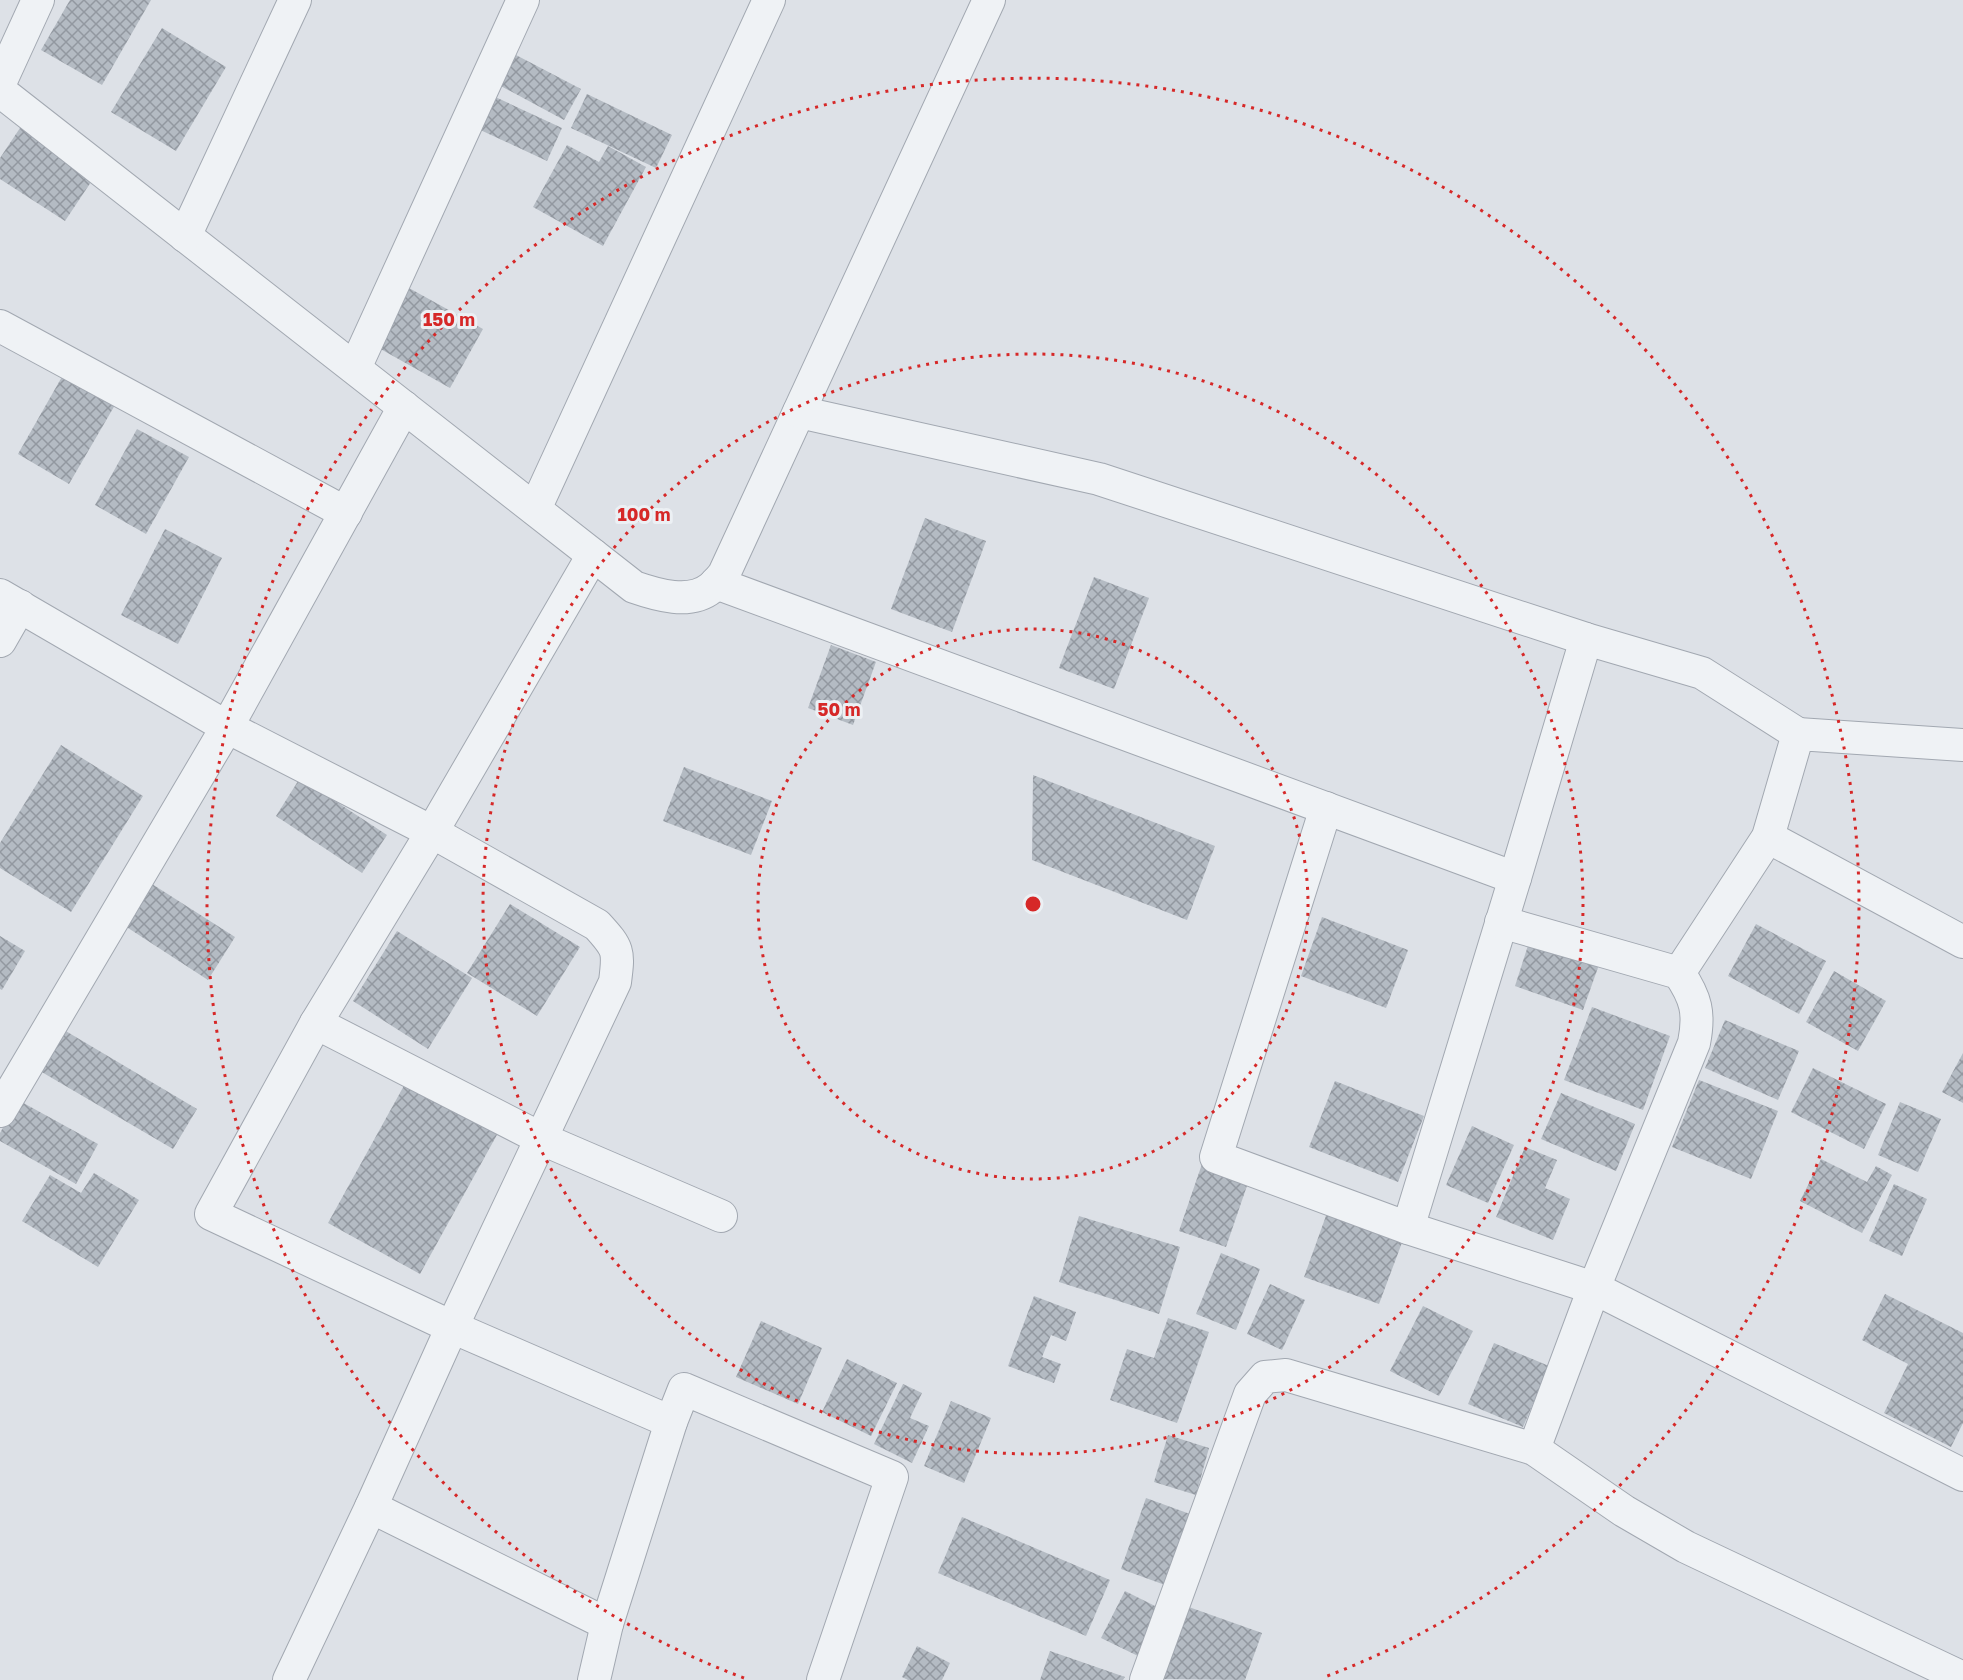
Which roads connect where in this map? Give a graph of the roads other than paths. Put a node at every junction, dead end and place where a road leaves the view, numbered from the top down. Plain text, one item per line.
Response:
1 (38, 0) edge
2 (295, 0) edge
3 (523, 0) edge
4 (770, 0) edge
5 (989, 0) edge
6 (0, 83) edge
7 (0, 91) edge
8 (185, 236) junction
9 (0, 326) edge
10 (355, 368) junction
11 (404, 407) junction
12 (799, 412) junction
13 (535, 509) junction
14 (346, 513) junction
15 (593, 555) junction
16 (716, 583) junction
17 (10, 600) edge
18 (1586, 639) junction
19 (0, 640) edge
20 (227, 727) junction
21 (1798, 735) junction
22 (1963, 745) edge
23 (1326, 808) junction
24 (432, 832) junction
25 (1768, 837) junction
26 (1515, 878) junction
27 (1501, 922) junction
28 (1963, 942) edge
29 (1679, 973) junction
30 (316, 1023) junction
31 (0, 1111) edge
32 (542, 1139) junction
33 (721, 1216) dead end
34 (1408, 1228) junction
35 (1594, 1288) junction
36 (452, 1327) junction
37 (671, 1422) junction
38 (1534, 1449) junction
39 (1963, 1475) edge
40 (371, 1507) junction
41 (607, 1624) junction
42 (1963, 1678) edge
43 (289, 1680) edge
44 (594, 1680) edge
45 (824, 1680) edge
46 (1146, 1680) edge

1 - 6 street
2 - 8 street
3 - 10 street
4 - 13 street
5 - 12 street
7 - 8 street
8 - 10 street
9 - 14 street
10 - 11 street
11 - 13 street
11 - 14 street
12 - 16 street
12 - 18 street
13 - 15 street
14 - 20 street
15 - 16 street
15 - 24 street
16 - 23 street
17 - 19 street
17 - 20 street
18 - 21 street
18 - 26 street
20 - 24 street
20 - 31 street
21 - 22 street
21 - 25 street
23 - 26 street
23 - 34 street
24 - 30 street
24 - 32 street
25 - 28 street
25 - 29 street
26 - 27 street
27 - 29 street
27 - 34 street
29 - 35 street
30 - 32 street
30 - 36 street
32 - 33 street
32 - 36 street
34 - 35 street
35 - 38 street
35 - 39 street
36 - 37 street
36 - 40 street
37 - 41 street
37 - 45 street
38 - 42 street
38 - 46 street
40 - 41 street
40 - 43 street
41 - 44 street

